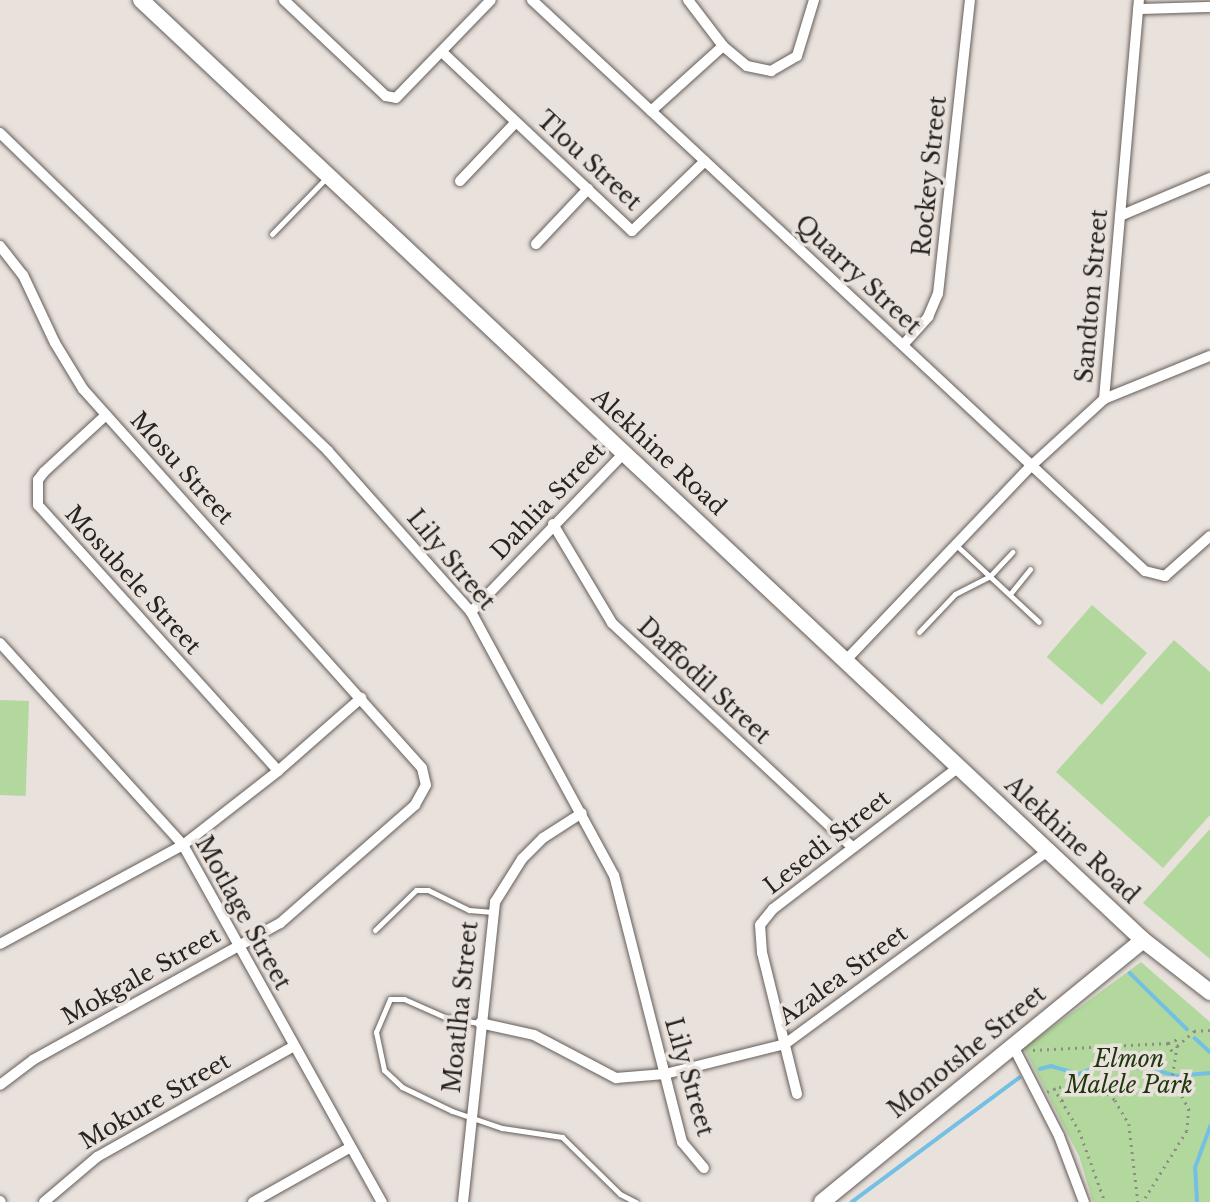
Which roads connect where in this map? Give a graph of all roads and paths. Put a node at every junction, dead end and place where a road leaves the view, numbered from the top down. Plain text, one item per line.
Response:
1 (141, 0) edge
2 (284, 0) edge
3 (491, 0) edge
4 (533, 0) edge
5 (688, 0) edge
6 (814, 0) edge
7 (970, 0) edge
8 (1139, 5) edge
9 (1210, 7) edge
10 (723, 46) junction
11 (442, 52) junction
12 (651, 111) junction
13 (516, 122) junction
14 (0, 132) edge
15 (705, 161) junction
16 (329, 175) junction
17 (1210, 178) edge
18 (460, 181) dead end
19 (588, 189) junction
20 (1120, 216) junction
21 (272, 234) dead end
22 (536, 244) dead end
23 (0, 246) edge
24 (903, 345) junction
25 (1210, 356) edge
26 (1104, 399) junction
27 (106, 415) junction
28 (626, 451) junction
29 (1031, 466) junction
30 (554, 524) junction
31 (1210, 536) edge
32 (956, 545) junction
33 (1012, 552) dead end
34 (1030, 569) dead end
35 (990, 576) junction
36 (1010, 594) junction
37 (471, 611) junction
38 (1039, 622) dead end
39 (919, 632) dead end
40 (0, 643) edge
41 (847, 659) junction
42 (361, 698) junction
43 (960, 766) junction
44 (278, 771) junction
45 (425, 790) joint
46 (582, 813) junction
47 (183, 845) junction
48 (852, 847) junction
49 (1050, 849) junction
50 (493, 912) junction
51 (375, 930) dead end
52 (1143, 940) junction
53 (0, 944) edge
54 (237, 947) junction
55 (1210, 992) edge
56 (480, 1023) junction
57 (1210, 1031) edge
58 (1182, 1038) junction
59 (1168, 1043) junction
60 (785, 1044) junction
61 (294, 1045) junction
62 (1015, 1049) junction
63 (1174, 1055) junction
64 (665, 1074) junction
65 (0, 1085) edge
66 (1097, 1085) junction
67 (1070, 1086) junction
68 (1054, 1088) junction
69 (1170, 1089) junction
70 (797, 1094) dead end
71 (1039, 1096) junction
72 (1062, 1101) junction
73 (471, 1117) junction
74 (351, 1147) junction
75 (704, 1168) dead end
76 (465, 1201) edge
77 (44, 1202) edge
78 (253, 1202) edge
79 (382, 1202) edge
80 (636, 1202) edge
81 (822, 1202) edge
82 (1084, 1202) edge
83 (1105, 1202) edge
84 (1138, 1202) edge
85 (1143, 1202) edge

1 - 16 street, Alekhine Road
2 - 11 street
3 - 11 street
4 - 12 street, Quarry Street
5 - 10 street
6 - 10 street
7 - 24 street, Rockey Street
8 - 9 street
8 - 20 street, Sandton Street
10 - 12 street
11 - 13 street, Tlou Street
12 - 15 street, Quarry Street
13 - 18 street
13 - 19 street, Tlou Street
14 - 37 street, Lily Street
15 - 19 street, Tlou Street
15 - 24 street, Quarry Street
16 - 21 lane
16 - 28 street, Alekhine Road
17 - 20 street
19 - 22 street
20 - 26 street, Sandton Street
23 - 27 street, Mosu Street
24 - 29 street, Quarry Street
25 - 26 street
26 - 29 street, Sandton Street
27 - 42 street, Mosu Street
27 - 44 street, Mosubele Street
28 - 30 street, Dahlia Street
28 - 41 street, Alekhine Road
29 - 31 street, Quarry Street
29 - 32 street, Sandton Street
30 - 37 street, Dahlia Street
30 - 48 street, Daffodil Street
32 - 35 lane
32 - 41 street, Sandton Street
33 - 35 lane
34 - 36 lane
35 - 36 lane
35 - 39 lane
36 - 38 lane
37 - 46 street, Lily Street
40 - 47 street, Motlage Street
41 - 43 street, Alekhine Road
42 - 44 street
42 - 45 street, Mosu Street
43 - 48 street, Lesedi Street
43 - 49 street, Alekhine Road
44 - 47 street
45 - 54 street, Mokgale Street
46 - 50 street, Moatlha Street
46 - 64 street, Lily Street
47 - 53 street
47 - 54 street, Motlage Street
48 - 60 street, Lesedi Street
49 - 52 street, Alekhine Road
49 - 60 street, Azalea Street
50 - 51 lane
50 - 56 street, Moatlha Street
52 - 55 street, Alekhine Road
52 - 62 street, Monotshe Street
54 - 61 street, Motlage Street
54 - 65 street, Mokgale Street
56 - 64 street, Azalea Street
56 - 73 street, Moatlha Street
56 - 73 lane
57 - 58 path
58 - 59 path
58 - 63 path
59 - 62 path
59 - 63 path
60 - 64 street, Azalea Street
60 - 70 street, Lesedi Street
61 - 74 street, Motlage Street
61 - 77 street, Mokure Street
62 - 71 street
62 - 81 street, Monotshe Street
63 - 69 path
64 - 75 street, Lily Street
66 - 67 path
66 - 69 path
66 - 84 path
67 - 68 path
67 - 72 path
68 - 71 path
68 - 72 path
69 - 85 path
71 - 82 street
72 - 83 path
73 - 76 street, Moatlha Street
73 - 80 lane
74 - 78 street
74 - 79 street, Motlage Street

